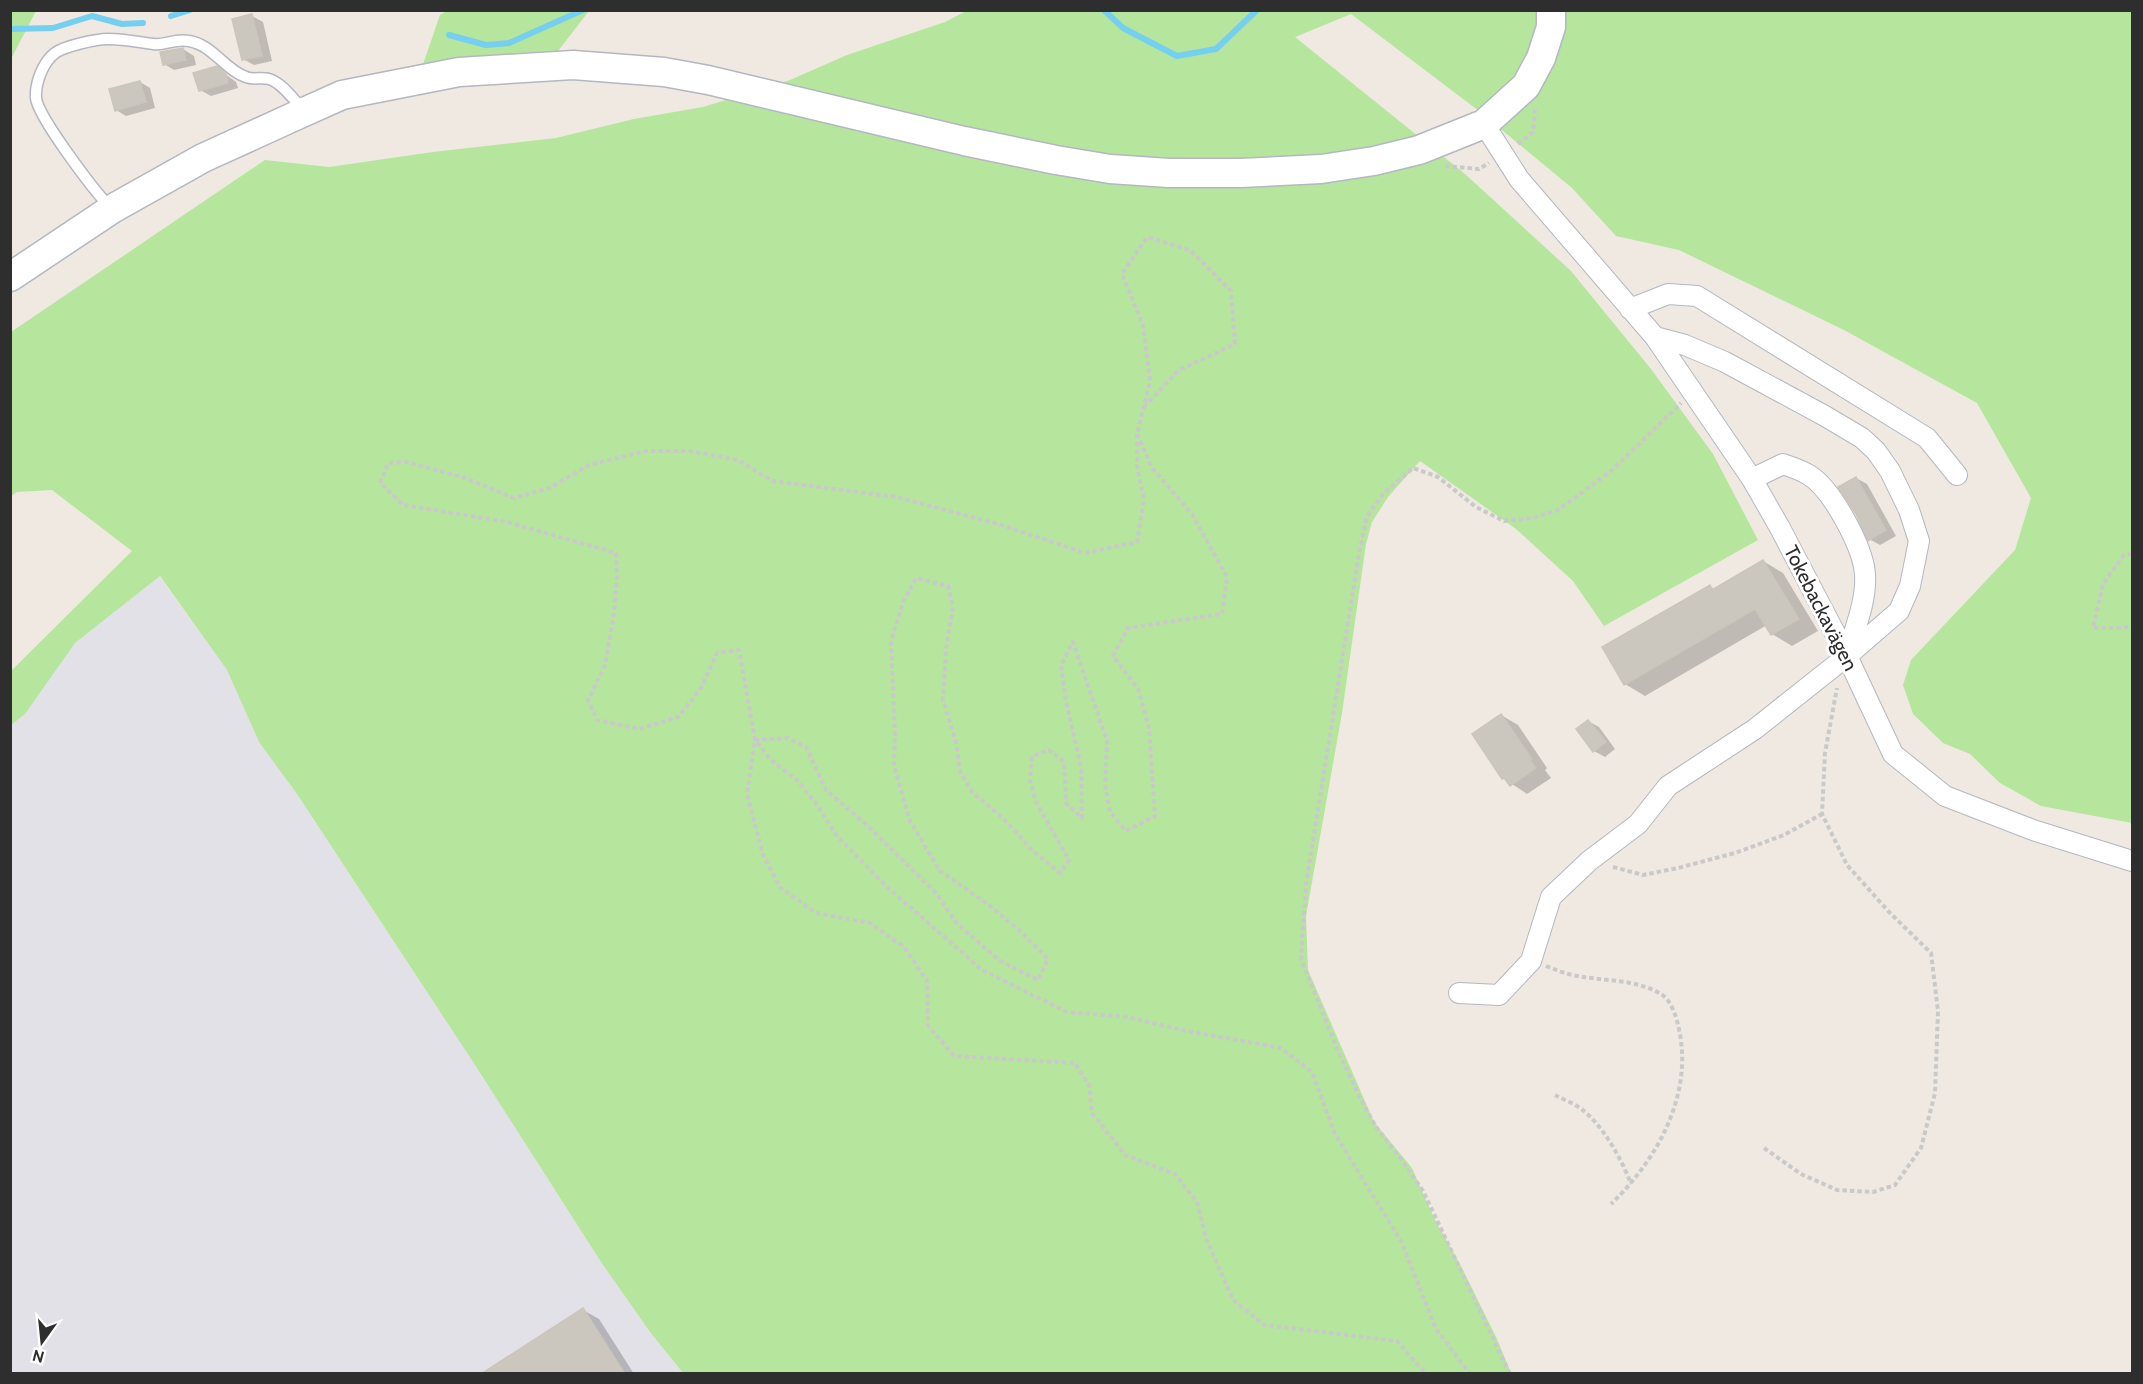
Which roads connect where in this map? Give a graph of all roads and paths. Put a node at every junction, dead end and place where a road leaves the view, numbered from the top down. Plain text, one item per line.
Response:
1 (1551, 10) edge
2 (1539, 101) dead end
3 (305, 111) junction
4 (1484, 124) junction
5 (1505, 154) junction
6 (1440, 166) dead end
7 (112, 209) junction
8 (10, 277) edge
9 (1630, 309) junction
10 (1655, 337) junction
11 (1692, 392) junction
12 (1144, 407) junction
13 (1137, 434) junction
14 (1957, 475) dead end
15 (1752, 479) junction
16 (2133, 554) edge
17 (2133, 626) edge
18 (1847, 656) junction
19 (754, 740) junction
20 (1822, 814) junction
21 (1589, 861) junction
22 (2133, 861) edge
23 (1531, 961) junction
24 (1459, 993) dead end
25 (1555, 1095) dead end
26 (1764, 1148) dead end
27 (1631, 1184) junction
28 (1611, 1204) dead end
29 (1426, 1374) edge
30 (1470, 1374) edge
31 (1510, 1374) edge

1 - 4 street
2 - 5 path
3 - 4 street
3 - 7 street
3 - 7 lane
4 - 5 street, Tokebackavägen
5 - 6 path
5 - 9 street, Tokebackavägen
7 - 8 street
9 - 10 street, Tokebackavägen
9 - 14 street
10 - 11 street, Tokebackavägen
10 - 18 street
11 - 15 street, Tokebackavägen
11 - 31 path
12 - 12 path
12 - 13 path
13 - 19 path
13 - 19 path
15 - 18 street, Tokebackavägen
15 - 18 street
16 - 17 path
18 - 20 path
18 - 21 street
18 - 22 street, Tokebackavägen
19 - 29 path
19 - 30 path
20 - 21 path
20 - 26 path
21 - 23 street
23 - 24 street
23 - 27 path
25 - 27 path
27 - 28 path

